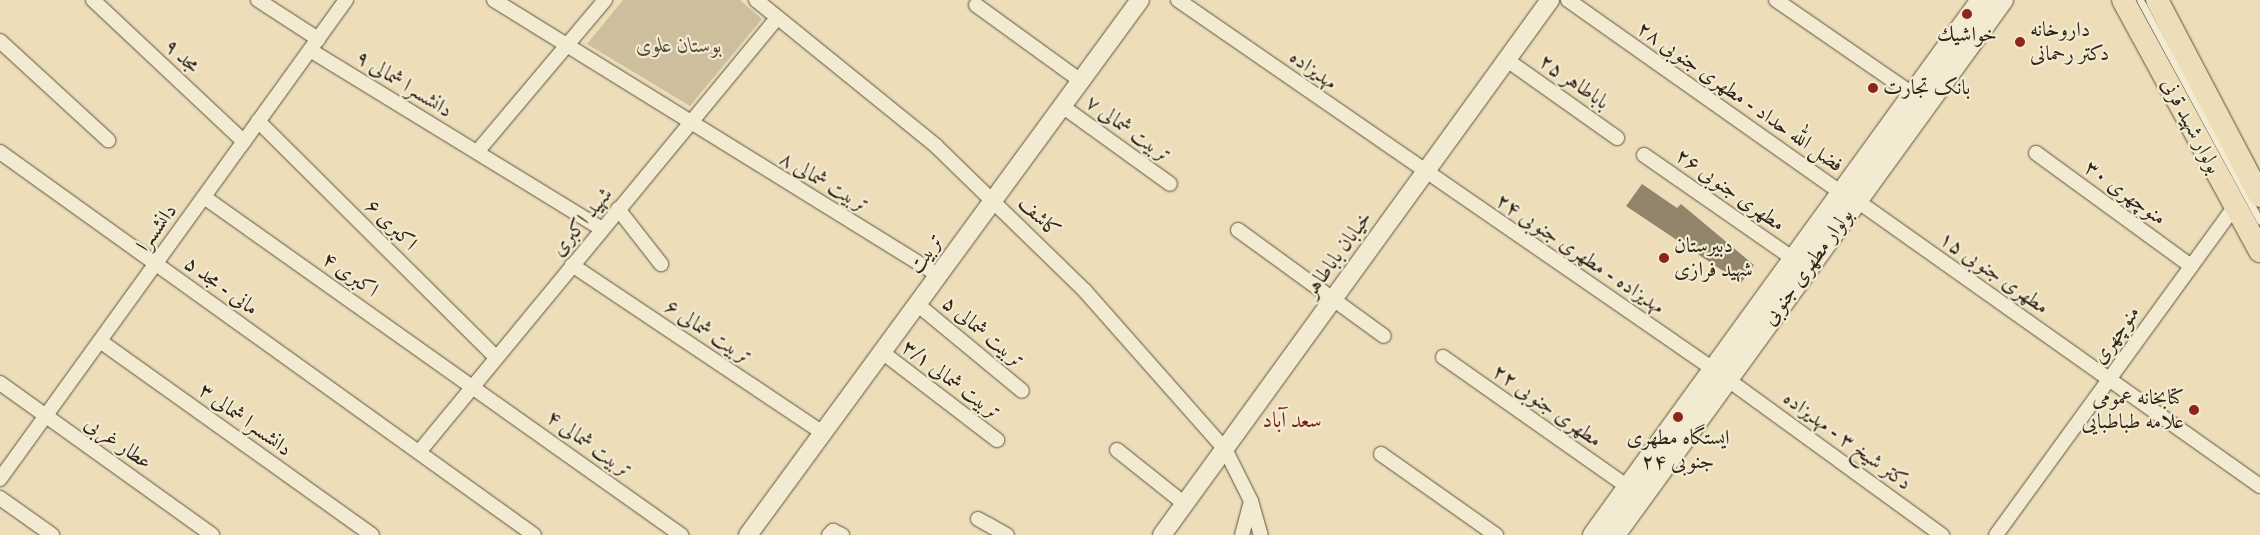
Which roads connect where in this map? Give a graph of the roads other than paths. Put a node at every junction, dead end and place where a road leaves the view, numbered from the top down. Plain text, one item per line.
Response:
1 (93, 0) edge
2 (258, 0) edge
3 (346, 0) edge
4 (494, 0) edge
5 (605, 0) edge
6 (757, 0) edge
7 (1140, 0) edge
8 (1178, 0) edge
9 (1550, 0) edge
10 (1568, 0) edge
11 (1776, 0) edge
12 (2003, 0) edge
13 (2123, 0) edge
14 (2140, 0) edge
15 (2157, 0) edge
16 (1978, 1) edge
17 (976, 5) dead end
18 (776, 18) junction
19 (0, 41) edge
20 (314, 44) junction
21 (565, 48) junction
22 (1507, 60) junction
23 (1081, 81) junction
24 (1911, 93) junction
25 (1062, 106) junction
26 (258, 121) junction
27 (689, 124) junction
28 (1617, 138) dead end
29 (108, 140) dead end
30 (244, 142) junction
31 (0, 152) edge
32 (478, 152) junction
33 (2036, 153) dead end
34 (1644, 155) dead end
35 (1424, 174) junction
36 (1170, 184) dead end
37 (1848, 196) junction
38 (2260, 196) edge
39 (204, 197) junction
40 (993, 200) junction
41 (2234, 207) junction
42 (618, 209) junction
43 (2260, 221) edge
44 (602, 229) junction
45 (1238, 230) dead end
46 (2260, 251) edge
47 (1792, 258) junction
48 (156, 264) junction
49 (661, 264) dead end
50 (572, 266) junction
51 (2191, 266) junction
52 (938, 275) junction
53 (1333, 299) junction
54 (917, 304) junction
55 (1384, 336) dead end
56 (100, 341) junction
57 (882, 352) junction
58 (496, 357) junction
59 (1443, 357) dead end
60 (1720, 374) junction
61 (2109, 379) junction
62 (0, 383) edge
63 (473, 385) junction
64 (1022, 391) dead end
65 (46, 416) junction
66 (823, 433) junction
67 (997, 440) dead end
68 (1225, 448) junction
69 (1117, 450) dead end
70 (419, 452) junction
71 (1380, 454) dead end
72 (0, 479) edge
73 (2260, 486) edge
74 (1628, 487) junction
75 (0, 498) edge
76 (1252, 501) junction
77 (1185, 504) junction
78 (978, 519) dead end
79 (368, 534) edge
80 (52, 535) edge
81 (212, 535) edge
82 (534, 535) edge
83 (682, 535) edge
84 (748, 535) edge
85 (830, 535) edge
86 (842, 535) edge
87 (1007, 535) edge
88 (1162, 535) edge
89 (1242, 535) edge
90 (1261, 535) edge
91 (1496, 535) edge
92 (1593, 535) edge
93 (1615, 535) edge
94 (1942, 535) edge
95 (1996, 535) edge

1 - 30 street, مجد ۹
2 - 20 street, دانشسرا شمالی ۹
3 - 20 street, دانشسرا
4 - 21 street, تربیت شمالی ۸
5 - 21 street
6 - 18 street, کاشف
7 - 23 street, تربیت
8 - 35 street, مهدیزاده
9 - 22 street, خیابان باباطاهر
10 - 37 street, فضل الله حداد - مطهری جنوبی ۲۸
11 - 24 street
12 - 37 main road, بولوار مطهری جنوبی
13 - 41 main road, بولوار شهید قرنی
14 - 43 lane
15 - 38 main road, بولوار شهید قرنی
16 - 24 main road, بولوار مطهری جنوبی
17 - 23 street
18 - 27 street, شهید اکبری
18 - 40 street, کاشف
19 - 29 street
20 - 26 street, دانشسرا
20 - 32 street, دانشسرا شمالی ۹
21 - 27 street, تربیت شمالی ۸
21 - 32 street
22 - 28 street, باباطاهر ۲۵
22 - 35 street, خیابان باباطاهر
23 - 25 street, تربیت
24 - 37 main road, بولوار مطهری جنوبی
25 - 36 street, تربیت شمالی ۷
25 - 40 street, تربیت
26 - 30 street, دانشسرا
26 - 58 street, اکبری ۶
27 - 42 street, شهید اکبری
27 - 52 street, تربیت شمالی ۸
30 - 39 street, دانشسرا
31 - 48 street, مانی - مجد ۵
32 - 44 street, دانشسرا شمالی ۹
33 - 51 street, منوچهری ۳۰
34 - 47 street, مطهری جنوبی ۲۶
35 - 53 street, خیابان باباطاهر
35 - 60 street, مهدیزاده - مطهری جنوبی ۲۴
37 - 47 main road, بولوار مطهری جنوبی
37 - 60 main road, بولوار مطهری جنوبی
37 - 61 street, مطهری جنوبی ۱۵
39 - 48 street, دانشسرا
39 - 63 street, اکبری ۴
40 - 52 street, تربیت
40 - 68 street, کاشف
41 - 46 main road, بولوار شهید قرنی
41 - 51 street, منوچهری
42 - 44 street, شهید اکبری
42 - 49 street
44 - 50 street, شهید اکبری
45 - 53 street
47 - 60 main road, بولوار مطهری جنوبی
48 - 56 street, دانشسرا
48 - 70 street, مانی - مجد ۵
50 - 58 street, شهید اکبری
50 - 66 street, تربیت شمالی ۶
51 - 61 street, منوچهری
52 - 54 street, تربیت
53 - 55 street
53 - 68 street, خیابان باباطاهر
54 - 57 street, تربیت
54 - 64 street, تربیت شمالی ۵
56 - 65 street, دانشسرا
56 - 79 street, دانشسرا شمالی ۳
57 - 66 street, تربیت
57 - 67 street, تربیت شمالی ۳/۱
58 - 63 street, شهید اکبری
59 - 74 street, مطهری جنوبی ۲۲
60 - 74 main road, بولوار مطهری جنوبی
60 - 93 main road, بولوار مطهری جنوبی
60 - 94 street, دکتر شیخ ۳ - مهدیزاده
61 - 73 street, مطهری جنوبی ۱۵
61 - 95 street, منوچهری
62 - 65 street, عطار غربی
63 - 70 street, شهید اکبری
63 - 83 street, تربیت شمالی ۴
65 - 72 street, دانشسرا
65 - 81 street, عطار غربی
66 - 84 street, تربیت
68 - 76 street, کاشف
68 - 77 street, خیابان باباطاهر
69 - 77 street
70 - 82 street, مانی - مجد ۵
71 - 91 street
74 - 92 main road, بولوار مطهری جنوبی
75 - 80 street
76 - 89 street
76 - 90 street, کاشف
77 - 88 street, خیابان باباطاهر
78 - 87 street
85 - 86 street

